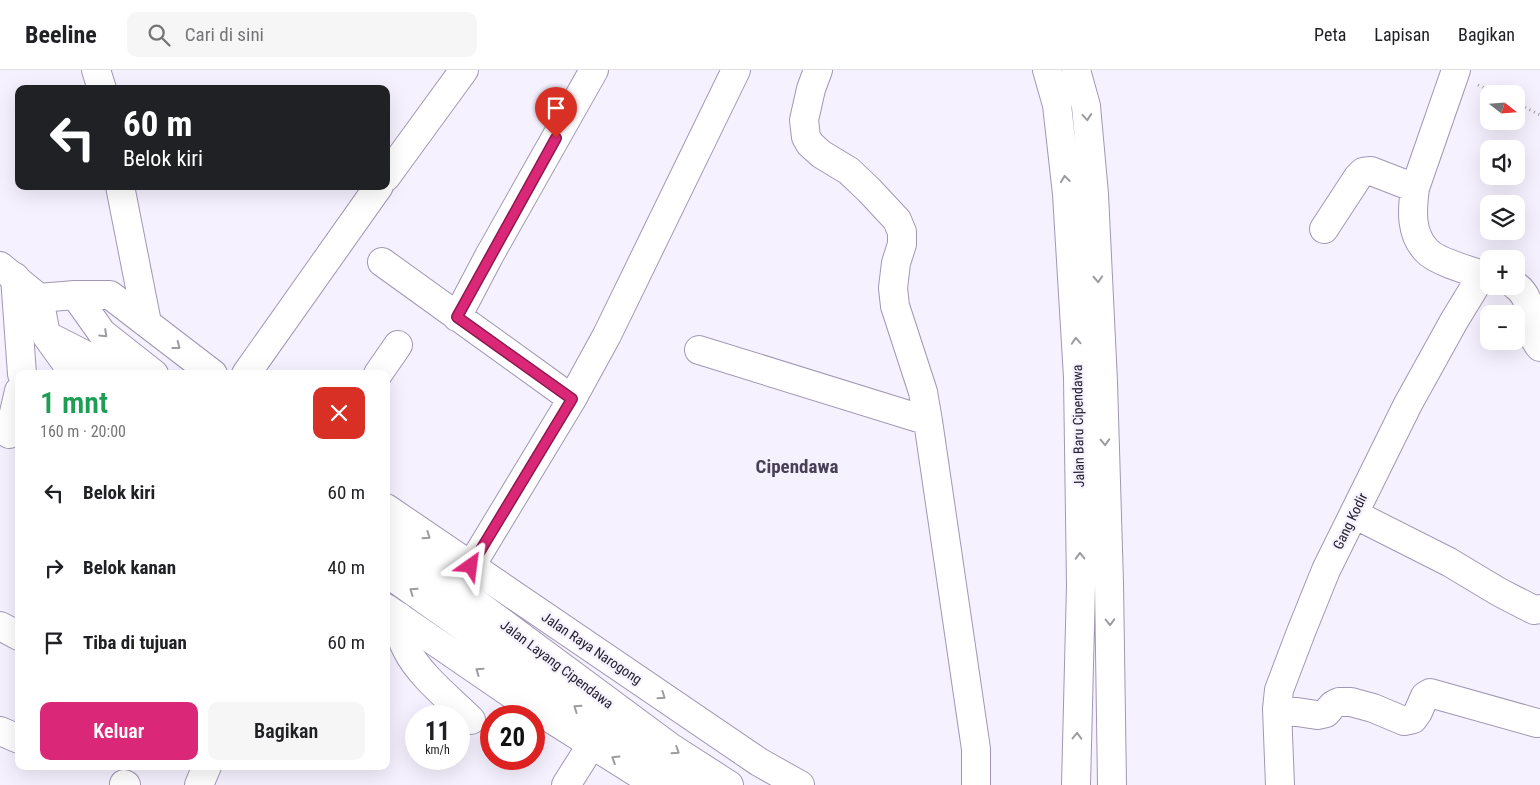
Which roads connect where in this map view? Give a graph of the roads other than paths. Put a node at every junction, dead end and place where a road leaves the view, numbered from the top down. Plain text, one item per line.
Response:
1 (96, 70) edge
2 (464, 70) edge
3 (594, 70) edge
4 (736, 70) edge
5 (818, 70) edge
6 (1047, 70) edge
7 (1076, 70) edge
8 (1456, 70) edge
9 (101, 85) edge
10 (390, 172) edge
11 (1416, 188) junction
12 (121, 190) edge
13 (376, 190) edge
14 (1324, 230) dead end
15 (382, 262) dead end
16 (7, 271) edge
17 (1480, 274) edge
18 (1480, 284) edge
19 (1525, 294) edge
20 (75, 295) junction
21 (39, 298) junction
22 (457, 317) junction
23 (147, 323) junction
24 (46, 335) junction
25 (398, 345) dead end
26 (1540, 347) edge
27 (699, 350) dead end
28 (21, 370) edge
29 (71, 370) edge
30 (111, 370) edge
31 (149, 370) edge
32 (208, 370) edge
33 (249, 370) edge
34 (381, 370) edge
35 (572, 399) junction
36 (15, 408) edge
37 (928, 421) junction
38 (9, 434) dead end
39 (390, 511) edge
40 (1354, 514) junction
41 (390, 543) edge
42 (471, 566) junction
43 (390, 575) edge
44 (1109, 582) junction
45 (1081, 585) junction
46 (1540, 609) edge
47 (392, 612) edge
48 (0, 626) edge
49 (15, 634) edge
50 (1277, 709) junction
51 (472, 720) dead end
52 (1537, 723) dead end
53 (0, 731) edge
54 (15, 737) edge
55 (592, 744) junction
56 (205, 770) edge
57 (199, 785) edge
58 (566, 785) edge
59 (656, 785) edge
60 (690, 785) edge
61 (729, 785) edge
62 (800, 785) edge
63 (976, 785) edge
64 (1076, 785) edge
65 (1112, 785) edge
66 (1280, 785) edge

1 - 9 main road
2 - 10 main road
3 - 22 main road
4 - 35 main road
5 - 37 main road
45 -> 6 main road, Jalan Baru Cipendawa
7 -> 44 main road, Jalan Baru Cipendawa
8 - 11 main road
11 - 14 main road
11 - 17 main road
12 - 23 main road
13 - 33 main road
15 - 22 main road
16 - 21 main road
16 - 28 main road
18 - 40 main road, Gang Kodir
19 - 26 main road
20 - 21 main road
20 - 23 main road
20 -> 31 main road
21 - 24 main road
22 - 35 main road
23 -> 32 main road
24 - 29 main road
24 - 30 main road
25 - 34 main road
27 - 37 main road
35 - 42 main road
36 - 38 main road
37 - 63 main road
39 -> 42 main road, Jalan Raya Narogong
40 - 46 main road
40 - 50 main road, Gang Kodir
41 -> 61 main road, Jalan Layang Cipendawa
42 -> 62 main road, Jalan Raya Narogong
60 -> 43 main road, Jalan Layang Cipendawa
44 - 45 main road
44 -> 65 main road, Jalan Baru Cipendawa
64 -> 45 main road, Jalan Baru Cipendawa
47 - 51 main road
55 -> 47 main road
48 - 49 main road
50 - 52 main road
50 - 66 main road, Gang Kodir
53 - 54 main road
55 - 58 main road
59 -> 55 main road
56 - 57 main road

